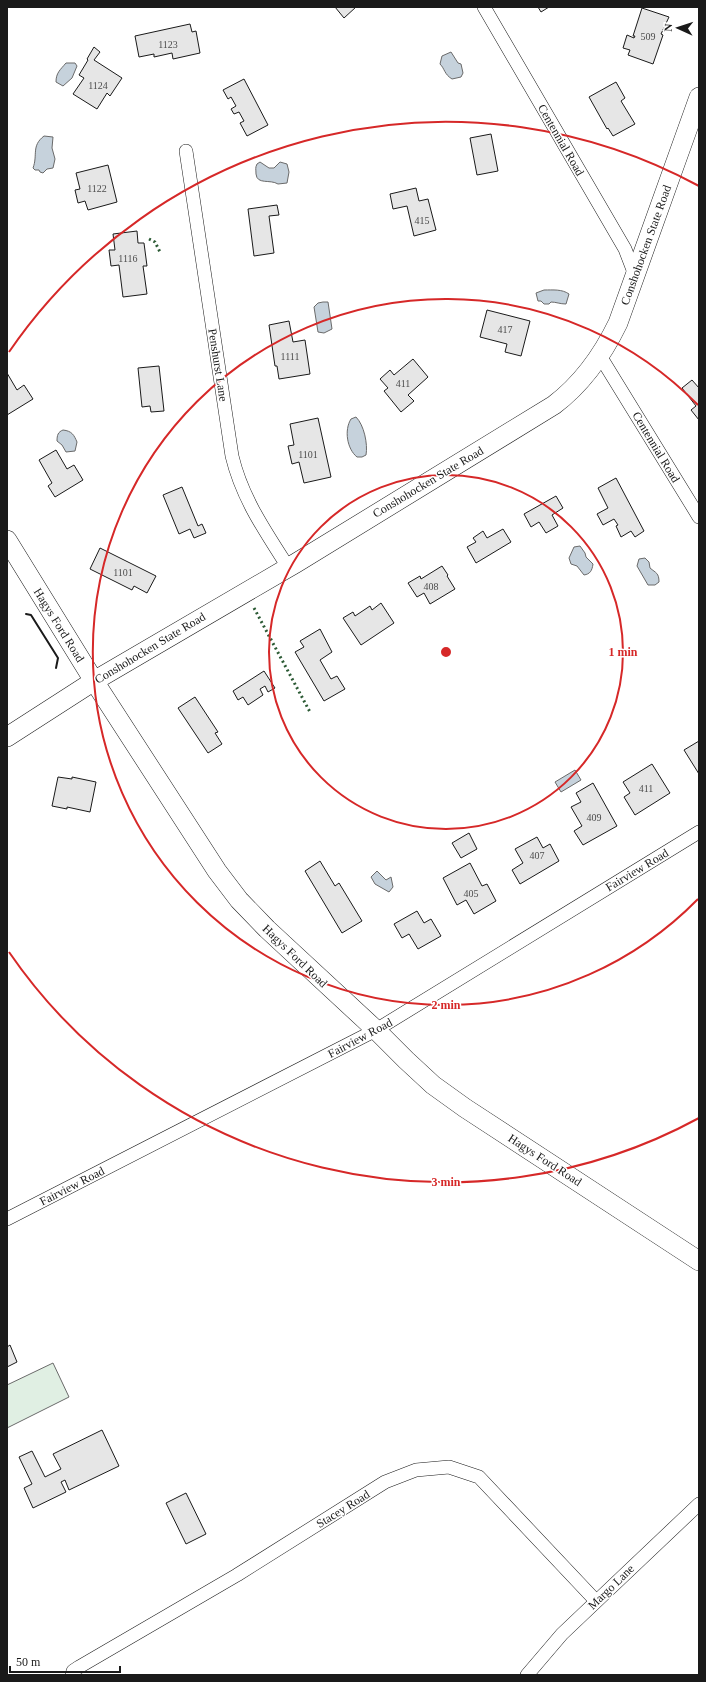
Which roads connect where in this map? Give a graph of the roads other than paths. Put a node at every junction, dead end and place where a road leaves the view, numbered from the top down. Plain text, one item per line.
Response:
1 (484, 7) edge
2 (699, 97) edge
3 (186, 151) dead end
4 (635, 275) junction
5 (600, 356) junction
6 (699, 517) edge
7 (7, 540) edge
8 (288, 567) junction
9 (94, 682) junction
10 (7, 737) edge
11 (699, 832) edge
12 (376, 1030) junction
13 (7, 1219) edge
14 (699, 1261) edge
15 (699, 1504) edge
16 (596, 1601) junction
17 (72, 1675) edge
18 (527, 1675) edge

1 - 4 street, Centennial Road
2 - 4 street, Conshohocken State Road
3 - 8 street, Penshurst Lane
4 - 5 street, Conshohocken State Road
5 - 6 street, Centennial Road
5 - 8 street, Conshohocken State Road
7 - 9 street, Hagys Ford Road
8 - 9 street, Conshohocken State Road
9 - 10 street, Conshohocken State Road
9 - 12 street, Hagys Ford Road
11 - 12 street, Fairview Road
12 - 13 street, Fairview Road
12 - 14 street, Hagys Ford Road
15 - 16 street, Margo Lane
16 - 17 street, Stacey Road
16 - 18 street, Margo Lane

